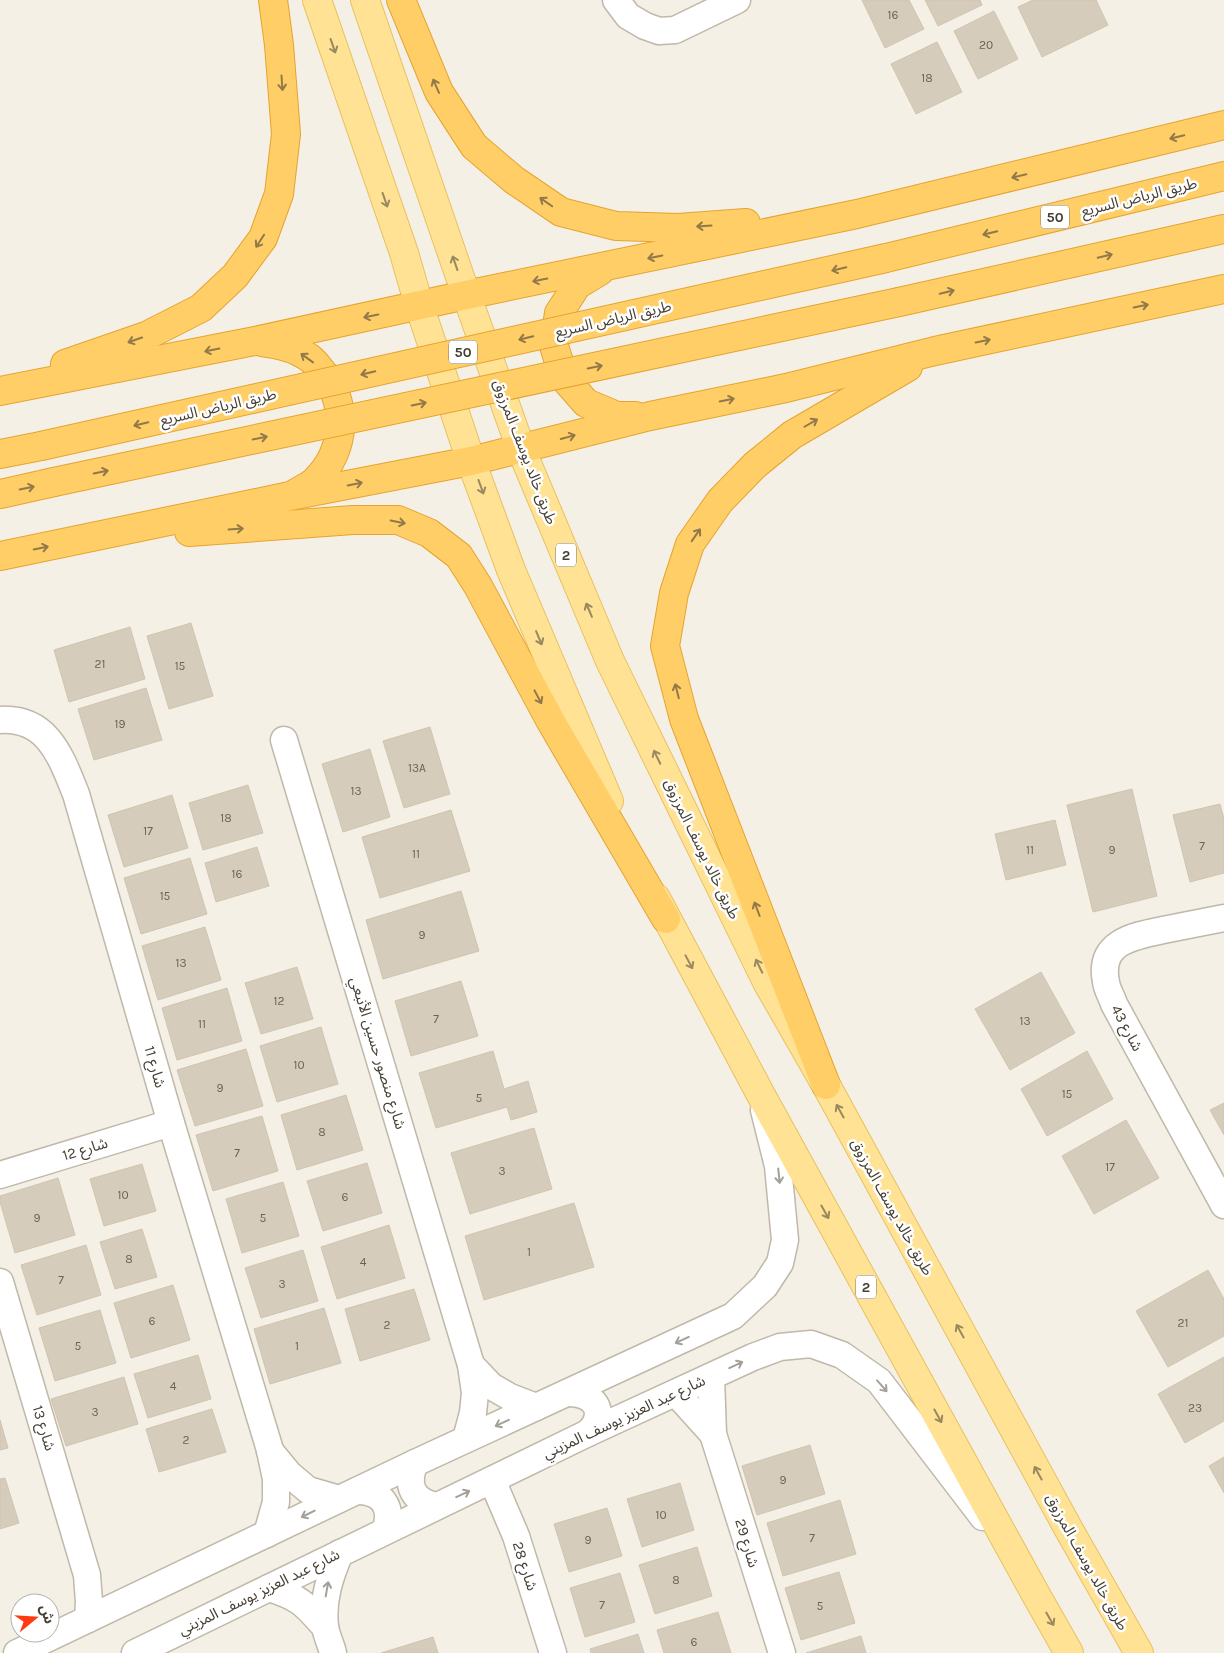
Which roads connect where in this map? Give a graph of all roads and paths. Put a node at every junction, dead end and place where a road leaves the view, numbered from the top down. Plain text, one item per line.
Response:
1 (273, 0) edge
2 (317, 0) edge
3 (365, 0) edge
4 (400, 0) edge
5 (616, 0) edge
6 (737, 0) edge
7 (1224, 125) edge
8 (1224, 176) edge
9 (857, 214) junction
10 (1224, 229) edge
11 (605, 267) junction
12 (1224, 288) edge
13 (466, 295) junction
14 (419, 305) junction
15 (255, 341) junction
16 (935, 351) junction
17 (0, 387) edge
18 (0, 391) edge
19 (650, 416) junction
20 (521, 449) junction
21 (0, 454) edge
22 (471, 461) junction
23 (0, 494) edge
24 (290, 496) junction
25 (83, 540) junction
26 (0, 556) edge
27 (0, 720) edge
28 (284, 740) dead end
29 (1224, 918) edge
30 (666, 919) junction
31 (826, 1085) junction
32 (761, 1095) junction
33 (171, 1123) junction
34 (0, 1175) edge
35 (1224, 1205) edge
36 (0, 1282) edge
37 (472, 1365) junction
38 (711, 1377) junction
39 (567, 1393) junction
40 (676, 1393) junction
41 (536, 1407) junction
42 (588, 1433) junction
43 (713, 1434) junction
44 (466, 1439) junction
45 (270, 1450) junction
46 (415, 1463) junction
47 (492, 1480) junction
48 (348, 1495) junction
49 (437, 1506) junction
50 (385, 1531) junction
51 (267, 1534) junction
52 (340, 1553) junction
53 (88, 1575) junction
54 (268, 1588) junction
55 (1034, 1593) junction
56 (122, 1602) junction
57 (88, 1619) junction
58 (325, 1627) junction
59 (17, 1653) edge
60 (135, 1653) edge
61 (333, 1653) edge
62 (553, 1653) edge
63 (782, 1653) edge
64 (1069, 1653) edge
65 (1139, 1653) edge

1 -> 17 highway
2 -> 14 main road, 2
13 -> 3 main road, طريق خالد يوسف المرزوق / 2
9 -> 4 highway
5 - 6 street
7 -> 9 highway
8 -> 21 highway, طريق الرياض السريع / 50, bridge
9 -> 11 highway
23 -> 10 highway, bridge
11 -> 13 highway
11 - 19 highway
16 -> 12 highway
13 - 14 highway
13 - 20 main road, طريق خالد يوسف المرزوق / 2
14 -> 15 highway
14 - 22 main road, 2
15 -> 18 highway
24 -> 15 highway
19 -> 16 highway
31 -> 16 highway
20 -> 19 highway
20 - 22 highway
31 -> 20 main road, طريق خالد يوسف المرزوق / 2
24 -> 22 highway
22 -> 30 main road, 2
24 - 25 highway
26 -> 25 highway
25 -> 30 highway
27 - 33 street, شارع 11
28 - 37 street, شارع منصور حسين الأنبعي
29 - 35 street, شارع 43
30 -> 32 main road, 2
65 -> 31 main road, طريق خالد يوسف المرزوق / 2
32 -> 39 street
32 -> 55 main road, 2
33 - 34 street, شارع 12
33 - 45 street, شارع 11
36 - 53 street, شارع 13
37 - 41 street, شارع منصور حسين الأنبعي
37 - 44 street, شارع منصور حسين الأنبعي
38 - 40 street, شارع عبد العزيز يوسف المزيني
38 - 43 street, شارع 29
38 -> 55 street, شارع عبد العزيز يوسف المزيني
39 - 41 street
39 - 42 street
40 - 42 street, شارع عبد العزيز يوسف المزيني
40 - 43 street, شارع 29
41 -> 44 street
42 - 47 street, شارع عبد العزيز يوسف المزيني
43 - 63 street, شارع 29
44 - 46 street
45 - 48 street, شارع 11
45 - 51 street, شارع 11
46 - 48 street
46 - 49 street
49 -> 47 street, شارع عبد العزيز يوسف المزيني
47 - 62 street, شارع 28
48 - 50 street, شارع 11
48 -> 51 street
49 - 50 street, شارع عبد العزيز يوسف المزيني
50 - 52 street, شارع عبد العزيز يوسف المزيني
51 - 56 street
52 - 54 street, شارع عبد العزيز يوسف المزيني
58 -> 52 street
53 - 56 street
53 - 57 street, شارع 13
54 - 58 street
54 - 60 street, شارع عبد العزيز يوسف المزيني
55 -> 64 main road, 2
56 - 57 street
57 - 59 street
58 - 61 street

